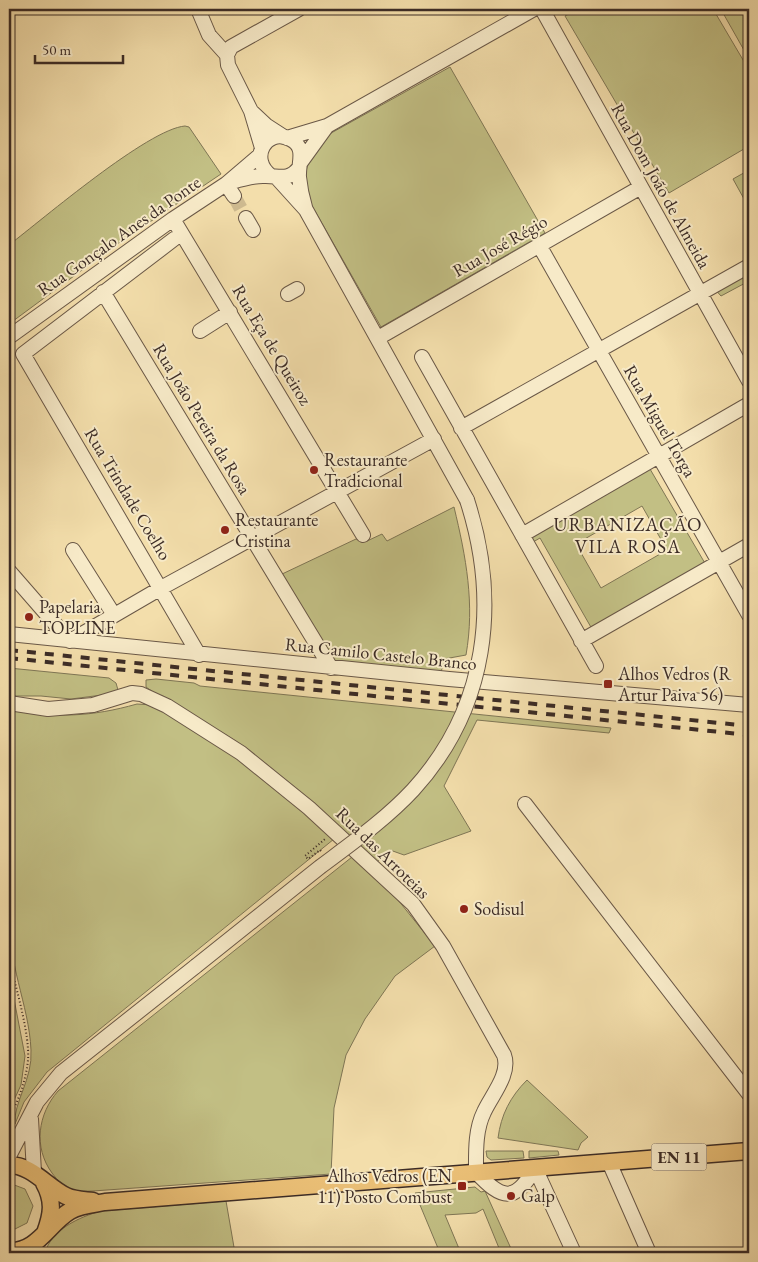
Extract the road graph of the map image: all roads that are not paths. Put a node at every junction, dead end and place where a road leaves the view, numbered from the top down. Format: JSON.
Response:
{"nodes":[{"id":1,"x":198,"y":9,"type":"edge"},
{"id":2,"x":300,"y":9,"type":"edge"},
{"id":3,"x":534,"y":9,"type":"edge"},
{"id":4,"x":542,"y":9,"type":"edge"},
{"id":5,"x":227,"y":55,"type":"junction"},
{"id":6,"x":251,"y":111,"type":"junction"},
{"id":7,"x":327,"y":126,"type":"junction"},
{"id":8,"x":286,"y":137,"type":"junction"},
{"id":9,"x":261,"y":151,"type":"junction"},
{"id":10,"x":300,"y":165,"type":"junction"},
{"id":11,"x":274,"y":177,"type":"junction"},
{"id":12,"x":226,"y":184,"type":"junction"},
{"id":13,"x":641,"y":187,"type":"junction"},
{"id":14,"x":234,"y":196,"type":"tunnel mouth"},
{"id":15,"x":306,"y":210,"type":"junction"},
{"id":16,"x":173,"y":218,"type":"junction"},
{"id":17,"x":174,"y":239,"type":"dead end"},
{"id":18,"x":539,"y":245,"type":"junction"},
{"id":19,"x":749,"y":266,"type":"edge"},
{"id":20,"x":103,"y":292,"type":"junction"},
{"id":21,"x":699,"y":293,"type":"junction"},
{"id":22,"x":230,"y":312,"type":"junction"},
{"id":23,"x":200,"y":331,"type":"dead end"},
{"id":24,"x":9,"y":337,"type":"edge"},
{"id":25,"x":378,"y":338,"type":"junction"},
{"id":26,"x":598,"y":351,"type":"junction"},
{"id":27,"x":422,"y":357,"type":"dead end"},
{"id":28,"x":749,"y":381,"type":"edge"},
{"id":29,"x":749,"y":404,"type":"edge"},
{"id":30,"x":461,"y":428,"type":"junction"},
{"id":31,"x":434,"y":439,"type":"junction"},
{"id":32,"x":659,"y":456,"type":"junction"},
{"id":33,"x":339,"y":491,"type":"junction"},
{"id":34,"x":363,"y":535,"type":"dead end"},
{"id":35,"x":522,"y":535,"type":"junction"},
{"id":36,"x":252,"y":538,"type":"junction"},
{"id":37,"x":749,"y":545,"type":"edge"},
{"id":38,"x":74,"y":550,"type":"dead end"},
{"id":39,"x":720,"y":562,"type":"junction"},
{"id":40,"x":9,"y":571,"type":"edge"},
{"id":41,"x":161,"y":588,"type":"junction"},
{"id":42,"x":114,"y":615,"type":"junction"},
{"id":43,"x":749,"y":615,"type":"edge"},
{"id":44,"x":9,"y":634,"type":"edge"},
{"id":45,"x":70,"y":641,"type":"junction"},
{"id":46,"x":581,"y":641,"type":"junction"},
{"id":47,"x":199,"y":655,"type":"junction"},
{"id":48,"x":596,"y":666,"type":"dead end"},
{"id":49,"x":331,"y":668,"type":"junction"},
{"id":50,"x":9,"y":703,"type":"edge"},
{"id":51,"x":749,"y":705,"type":"edge"},
{"id":52,"x":525,"y":804,"type":"dead end"},
{"id":53,"x":749,"y":1094,"type":"edge"},
{"id":54,"x":31,"y":1116,"type":"junction"},
{"id":55,"x":749,"y":1151,"type":"edge"},
{"id":56,"x":9,"y":1156,"type":"edge"},
{"id":57,"x":609,"y":1162,"type":"junction"},
{"id":58,"x":9,"y":1165,"type":"edge"},
{"id":59,"x":535,"y":1168,"type":"junction"},
{"id":60,"x":476,"y":1172,"type":"junction"},
{"id":61,"x":39,"y":1178,"type":"junction"},
{"id":62,"x":106,"y":1202,"type":"junction"},
{"id":63,"x":45,"y":1233,"type":"junction"},
{"id":64,"x":20,"y":1251,"type":"edge"},
{"id":65,"x":574,"y":1253,"type":"edge"},
{"id":66,"x":649,"y":1253,"type":"edge"}],
"edges":[{"from":1,"to":5,"type":"street"},
{"from":2,"to":5,"type":"street"},
{"from":3,"to":7,"type":"street"},
{"from":4,"to":13,"type":"street","name":"Rua Dom João de Almeida"},
{"from":5,"to":6,"type":"street"},
{"from":6,"to":8,"type":"street"},
{"from":6,"to":9,"type":"street"},
{"from":7,"to":8,"type":"street"},
{"from":7,"to":10,"type":"street"},
{"from":8,"to":9,"type":"street"},
{"from":8,"to":10,"type":"street"},
{"from":9,"to":11,"type":"street"},
{"from":9,"to":12,"type":"street"},
{"from":10,"to":11,"type":"street"},
{"from":10,"to":15,"type":"street"},
{"from":11,"to":12,"type":"street"},
{"from":11,"to":15,"type":"street"},
{"from":12,"to":14,"type":"street"},
{"from":12,"to":16,"type":"street","name":"Rua Gonçalo Anes da Ponte"},
{"from":13,"to":18,"type":"street","name":"Rua José Régio"},
{"from":13,"to":21,"type":"street","name":"Rua Dom João de Almeida"},
{"from":15,"to":25,"type":"street"},
{"from":16,"to":22,"type":"street","name":"Rua Eça de Queiroz"},
{"from":16,"to":24,"type":"street","name":"Rua Gonçalo Anes da Ponte"},
{"from":17,"to":20,"type":"street"},
{"from":18,"to":25,"type":"street","name":"Rua José Régio"},
{"from":18,"to":26,"type":"street","name":"Rua Miguel Torga"},
{"from":19,"to":21,"type":"street"},
{"from":20,"to":36,"type":"street","name":"Rua João Pereira da Rosa"},
{"from":20,"to":41,"type":"street","name":"Rua Trindade Coelho"},
{"from":21,"to":26,"type":"street"},
{"from":21,"to":28,"type":"street","name":"Rua Dom João de Almeida"},
{"from":22,"to":23,"type":"street"},
{"from":22,"to":33,"type":"street","name":"Rua Eça de Queiroz"},
{"from":25,"to":31,"type":"street"},
{"from":26,"to":30,"type":"street"},
{"from":26,"to":32,"type":"street","name":"Rua Miguel Torga"},
{"from":27,"to":30,"type":"street"},
{"from":29,"to":32,"type":"street"},
{"from":30,"to":35,"type":"street"},
{"from":31,"to":33,"type":"street"},
{"from":31,"to":54,"type":"street","bridge":true},
{"from":32,"to":35,"type":"street"},
{"from":32,"to":39,"type":"street","name":"Rua Miguel Torga"},
{"from":33,"to":34,"type":"street","name":"Rua Eça de Queiroz"},
{"from":33,"to":36,"type":"street"},
{"from":35,"to":46,"type":"street"},
{"from":36,"to":41,"type":"street"},
{"from":36,"to":49,"type":"street","name":"Rua João Pereira da Rosa"},
{"from":37,"to":39,"type":"street"},
{"from":38,"to":42,"type":"street"},
{"from":39,"to":43,"type":"street","name":"Rua Miguel Torga"},
{"from":39,"to":46,"type":"street"},
{"from":40,"to":45,"type":"street"},
{"from":41,"to":42,"type":"street"},
{"from":41,"to":47,"type":"street","name":"Rua Trindade Coelho"},
{"from":42,"to":45,"type":"street"},
{"from":44,"to":45,"type":"street","name":"Rua Camilo Castelo Branco"},
{"from":45,"to":47,"type":"street","name":"Rua Camilo Castelo Branco"},
{"from":46,"to":48,"type":"street"},
{"from":47,"to":49,"type":"street","name":"Rua Camilo Castelo Branco"},
{"from":49,"to":51,"type":"street","name":"Rua Camilo Castelo Branco"},
{"from":50,"to":60,"type":"street","name":"Rua das Arroteias"},
{"from":52,"to":53,"type":"street"},
{"from":54,"to":56,"type":"street"},
{"from":54,"to":61,"type":"street"},
{"from":55,"to":57,"type":"main road","number":"EN 11"},
{"from":57,"to":59,"type":"main road","number":"EN 11"},
{"from":57,"to":66,"type":"street"},
{"from":58,"to":61,"type":"main road"},
{"from":59,"to":60,"type":"main road","number":"EN 11"},
{"from":59,"to":60,"type":"street"},
{"from":59,"to":65,"type":"street"},
{"from":60,"to":62,"type":"main road","number":"EN 11"},
{"from":61,"to":62,"type":"main road","number":"EN 11"},
{"from":61,"to":63,"type":"main road"},
{"from":62,"to":63,"type":"main road","number":"EN 11"},
{"from":63,"to":64,"type":"main road"}]}
